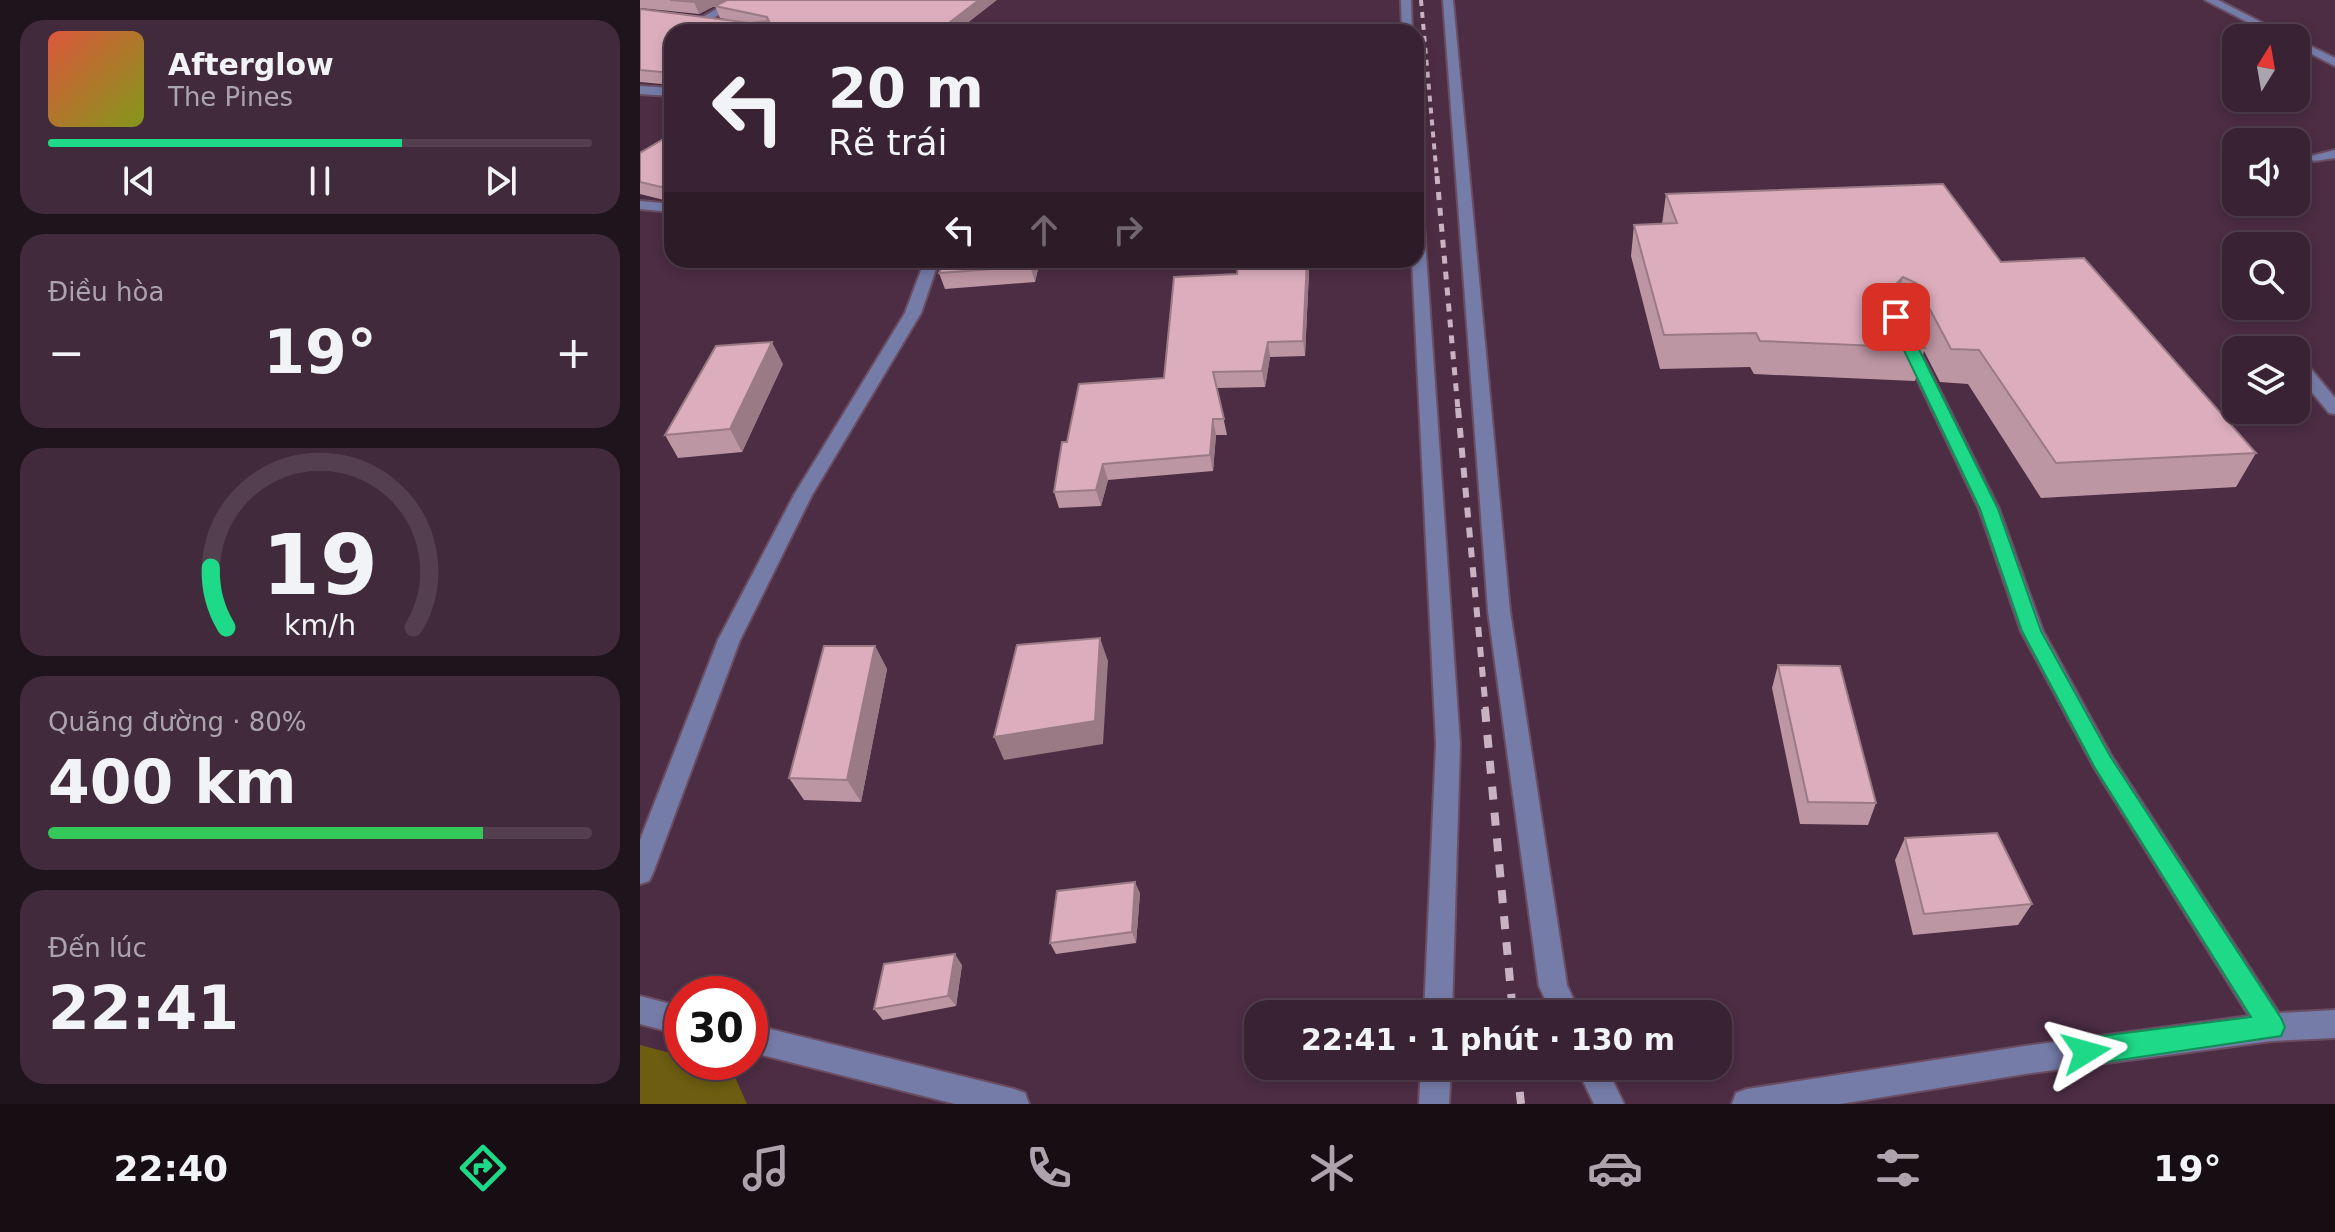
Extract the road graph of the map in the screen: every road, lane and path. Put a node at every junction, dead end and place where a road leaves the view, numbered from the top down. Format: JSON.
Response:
{"nodes":[{"id":1,"x":741,"y":0,"type":"edge"},
{"id":2,"x":1406,"y":0,"type":"edge"},
{"id":3,"x":1448,"y":0,"type":"edge"},
{"id":4,"x":2210,"y":0,"type":"edge"},
{"id":5,"x":689,"y":19,"type":"edge"},
{"id":6,"x":702,"y":20,"type":"junction"},
{"id":7,"x":722,"y":24,"type":"edge"},
{"id":8,"x":1407,"y":24,"type":"edge"},
{"id":9,"x":2259,"y":24,"type":"edge"},
{"id":10,"x":2310,"y":50,"type":"edge"},
{"id":11,"x":2335,"y":63,"type":"edge"},
{"id":12,"x":640,"y":90,"type":"edge"},
{"id":13,"x":664,"y":92,"type":"edge"},
{"id":14,"x":2335,"y":154,"type":"edge"},
{"id":15,"x":2314,"y":157,"type":"dead end"},
{"id":16,"x":640,"y":205,"type":"edge"},
{"id":17,"x":664,"y":207,"type":"edge"},
{"id":18,"x":929,"y":268,"type":"edge"},
{"id":19,"x":1419,"y":268,"type":"edge"},
{"id":20,"x":1896,"y":317,"type":"edge"},
{"id":21,"x":2310,"y":379,"type":"edge"},
{"id":22,"x":2335,"y":409,"type":"edge"},
{"id":23,"x":640,"y":873,"type":"edge"},
{"id":24,"x":1439,"y":1000,"type":"edge"},
{"id":25,"x":1560,"y":1000,"type":"edge"},
{"id":26,"x":640,"y":1010,"type":"edge"},
{"id":27,"x":664,"y":1016,"type":"edge"},
{"id":28,"x":2335,"y":1024,"type":"edge"},
{"id":29,"x":2272,"y":1027,"type":"junction"},
{"id":30,"x":768,"y":1042,"type":"edge"},
{"id":31,"x":1435,"y":1080,"type":"edge"},
{"id":32,"x":1598,"y":1080,"type":"edge"},
{"id":33,"x":1014,"y":1104,"type":"edge"},
{"id":34,"x":1434,"y":1104,"type":"edge"},
{"id":35,"x":1609,"y":1104,"type":"edge"},
{"id":36,"x":1747,"y":1104,"type":"edge"}],
"edges":[{"from":1,"to":6,"type":"street"},
{"from":2,"to":8,"type":"street"},
{"from":3,"to":25,"type":"street"},
{"from":4,"to":9,"type":"street"},
{"from":5,"to":6,"type":"street"},
{"from":6,"to":7,"type":"street"},
{"from":10,"to":11,"type":"street"},
{"from":12,"to":13,"type":"street"},
{"from":14,"to":15,"type":"street"},
{"from":16,"to":17,"type":"street"},
{"from":18,"to":23,"type":"street"},
{"from":19,"to":24,"type":"street"},
{"from":20,"to":29,"type":"street"},
{"from":21,"to":22,"type":"street"},
{"from":26,"to":27,"type":"street"},
{"from":28,"to":29,"type":"street"},
{"from":29,"to":36,"type":"street"},
{"from":30,"to":33,"type":"street"},
{"from":31,"to":34,"type":"street"},
{"from":32,"to":35,"type":"street"}]}
